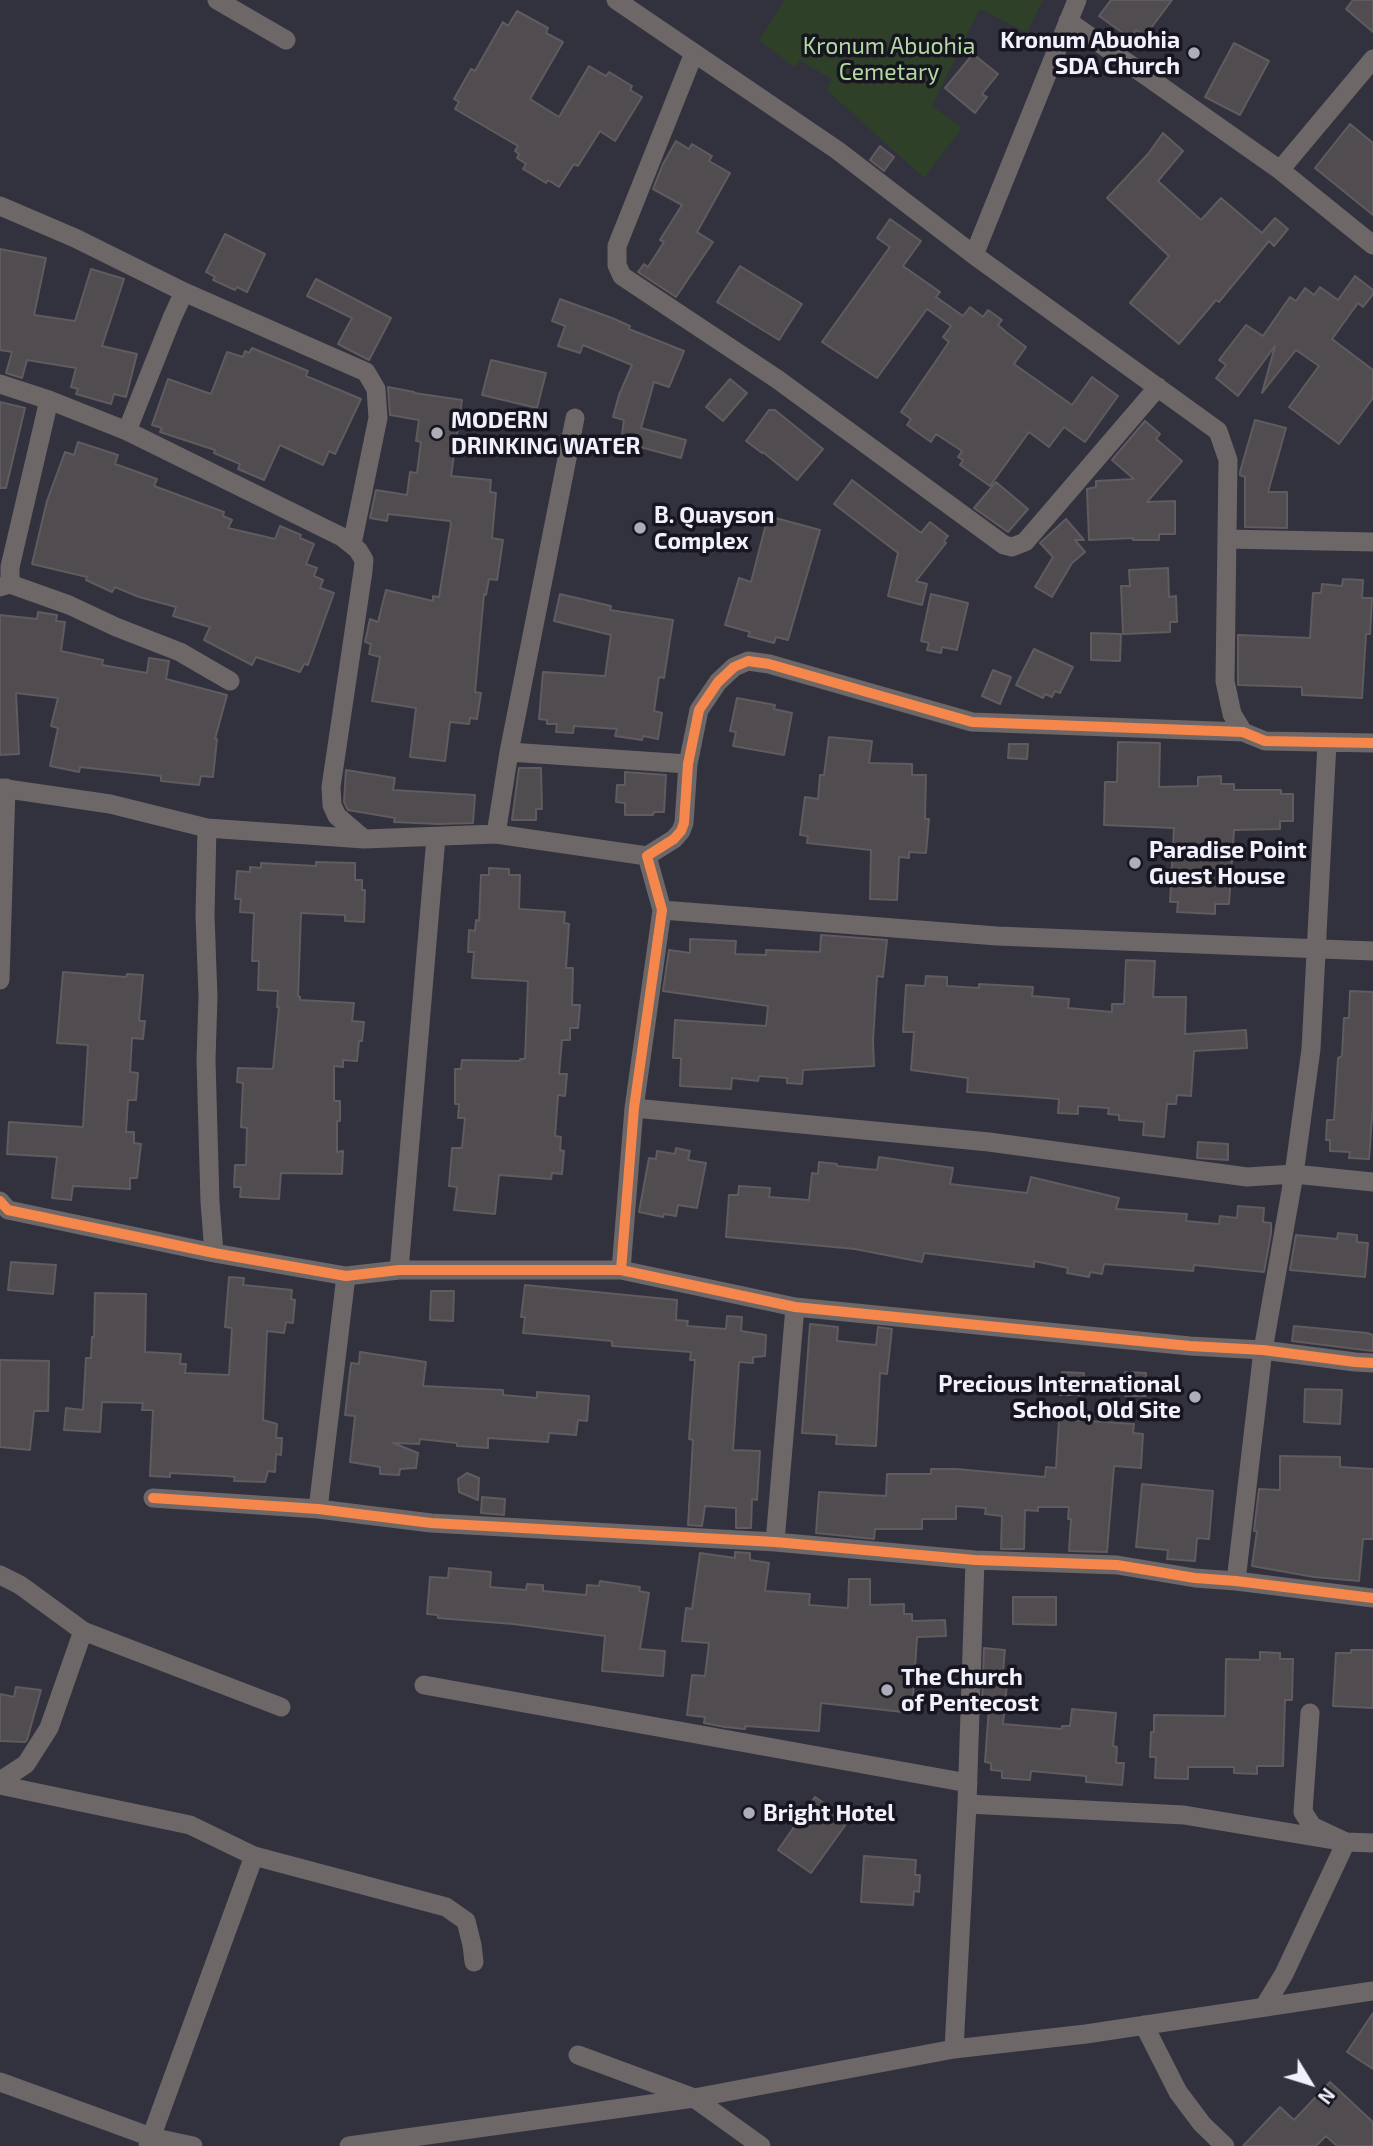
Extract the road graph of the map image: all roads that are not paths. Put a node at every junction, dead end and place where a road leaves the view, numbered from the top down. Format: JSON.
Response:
{"nodes":[{"id":1,"x":217,"y":0,"type":"edge"},
{"id":2,"x":616,"y":0,"type":"edge"},
{"id":3,"x":1077,"y":0,"type":"edge"},
{"id":4,"x":1068,"y":21,"type":"junction"},
{"id":5,"x":286,"y":40,"type":"dead end"},
{"id":6,"x":694,"y":53,"type":"junction"},
{"id":7,"x":1373,"y":59,"type":"edge"},
{"id":8,"x":1280,"y":170,"type":"junction"},
{"id":9,"x":0,"y":206,"type":"edge"},
{"id":10,"x":1373,"y":245,"type":"edge"},
{"id":11,"x":974,"y":255,"type":"junction"},
{"id":12,"x":184,"y":292,"type":"junction"},
{"id":13,"x":0,"y":384,"type":"edge"},
{"id":14,"x":1158,"y":387,"type":"junction"},
{"id":15,"x":48,"y":400,"type":"junction"},
{"id":16,"x":575,"y":418,"type":"dead end"},
{"id":17,"x":127,"y":431,"type":"junction"},
{"id":18,"x":1227,"y":539,"type":"junction"},
{"id":19,"x":1373,"y":542,"type":"edge"},
{"id":20,"x":352,"y":544,"type":"junction"},
{"id":21,"x":5,"y":586,"type":"edge"},
{"id":22,"x":230,"y":681,"type":"dead end"},
{"id":23,"x":1243,"y":732,"type":"junction"},
{"id":24,"x":1326,"y":743,"type":"junction"},
{"id":25,"x":1373,"y":743,"type":"edge"},
{"id":26,"x":509,"y":752,"type":"junction"},
{"id":27,"x":688,"y":764,"type":"junction"},
{"id":28,"x":3,"y":788,"type":"edge"},
{"id":29,"x":207,"y":828,"type":"junction"},
{"id":30,"x":496,"y":834,"type":"junction"},
{"id":31,"x":436,"y":837,"type":"junction"},
{"id":32,"x":364,"y":839,"type":"junction"},
{"id":33,"x":647,"y":856,"type":"junction"},
{"id":34,"x":662,"y":910,"type":"junction"},
{"id":35,"x":1317,"y":947,"type":"junction"},
{"id":36,"x":1373,"y":951,"type":"edge"},
{"id":37,"x":0,"y":980,"type":"edge"},
{"id":38,"x":634,"y":1108,"type":"junction"},
{"id":39,"x":1294,"y":1174,"type":"junction"},
{"id":40,"x":1373,"y":1182,"type":"edge"},
{"id":41,"x":0,"y":1201,"type":"edge"},
{"id":42,"x":214,"y":1253,"type":"junction"},
{"id":43,"x":621,"y":1269,"type":"junction"},
{"id":44,"x":399,"y":1270,"type":"junction"},
{"id":45,"x":346,"y":1276,"type":"junction"},
{"id":46,"x":795,"y":1307,"type":"junction"},
{"id":47,"x":1263,"y":1350,"type":"junction"},
{"id":48,"x":1373,"y":1363,"type":"edge"},
{"id":49,"x":153,"y":1498,"type":"dead end"},
{"id":50,"x":318,"y":1509,"type":"junction"},
{"id":51,"x":775,"y":1542,"type":"junction"},
{"id":52,"x":975,"y":1560,"type":"junction"},
{"id":53,"x":0,"y":1575,"type":"edge"},
{"id":54,"x":1236,"y":1581,"type":"junction"},
{"id":55,"x":1373,"y":1598,"type":"edge"},
{"id":56,"x":83,"y":1630,"type":"junction"},
{"id":57,"x":424,"y":1685,"type":"dead end"},
{"id":58,"x":281,"y":1707,"type":"dead end"},
{"id":59,"x":1310,"y":1713,"type":"dead end"},
{"id":60,"x":0,"y":1783,"type":"edge"},
{"id":61,"x":968,"y":1783,"type":"junction"},
{"id":62,"x":967,"y":1804,"type":"junction"},
{"id":63,"x":1346,"y":1842,"type":"junction"},
{"id":64,"x":1373,"y":1843,"type":"edge"},
{"id":65,"x":254,"y":1856,"type":"junction"},
{"id":66,"x":474,"y":1962,"type":"dead end"},
{"id":67,"x":1373,"y":1992,"type":"edge"},
{"id":68,"x":1264,"y":2007,"type":"junction"},
{"id":69,"x":1144,"y":2025,"type":"junction"},
{"id":70,"x":954,"y":2049,"type":"junction"},
{"id":71,"x":578,"y":2055,"type":"dead end"},
{"id":72,"x":0,"y":2082,"type":"edge"},
{"id":73,"x":694,"y":2098,"type":"junction"},
{"id":74,"x":150,"y":2142,"type":"edge"},
{"id":75,"x":754,"y":2145,"type":"edge"},
{"id":76,"x":193,"y":2146,"type":"edge"},
{"id":77,"x":349,"y":2146,"type":"edge"},
{"id":78,"x":1225,"y":2146,"type":"edge"}],
"edges":[{"from":1,"to":5,"type":"street"},
{"from":2,"to":6,"type":"street"},
{"from":3,"to":4,"type":"street"},
{"from":4,"to":8,"type":"street"},
{"from":4,"to":11,"type":"street"},
{"from":6,"to":11,"type":"street"},
{"from":6,"to":14,"type":"street"},
{"from":7,"to":8,"type":"street"},
{"from":8,"to":10,"type":"street"},
{"from":9,"to":12,"type":"street"},
{"from":11,"to":14,"type":"street"},
{"from":12,"to":17,"type":"street"},
{"from":12,"to":20,"type":"street"},
{"from":13,"to":15,"type":"street"},
{"from":14,"to":18,"type":"street"},
{"from":15,"to":17,"type":"street"},
{"from":15,"to":21,"type":"street"},
{"from":16,"to":26,"type":"street"},
{"from":17,"to":20,"type":"street"},
{"from":18,"to":19,"type":"street"},
{"from":18,"to":23,"type":"street"},
{"from":20,"to":32,"type":"street"},
{"from":21,"to":22,"type":"street"},
{"from":23,"to":24,"type":"street"},
{"from":23,"to":27,"type":"street"},
{"from":24,"to":25,"type":"street"},
{"from":24,"to":35,"type":"street"},
{"from":26,"to":27,"type":"street"},
{"from":26,"to":30,"type":"street"},
{"from":27,"to":33,"type":"street"},
{"from":28,"to":29,"type":"street"},
{"from":28,"to":37,"type":"street"},
{"from":29,"to":32,"type":"street"},
{"from":29,"to":42,"type":"street"},
{"from":30,"to":31,"type":"street"},
{"from":30,"to":33,"type":"street"},
{"from":31,"to":32,"type":"street"},
{"from":31,"to":44,"type":"street"},
{"from":33,"to":34,"type":"street"},
{"from":34,"to":35,"type":"street"},
{"from":34,"to":38,"type":"street"},
{"from":35,"to":36,"type":"street"},
{"from":35,"to":39,"type":"street"},
{"from":38,"to":39,"type":"street"},
{"from":38,"to":43,"type":"street"},
{"from":39,"to":40,"type":"street"},
{"from":39,"to":47,"type":"street"},
{"from":41,"to":42,"type":"street"},
{"from":42,"to":45,"type":"street"},
{"from":43,"to":44,"type":"street"},
{"from":43,"to":46,"type":"street"},
{"from":44,"to":45,"type":"street"},
{"from":45,"to":50,"type":"street"},
{"from":46,"to":47,"type":"street"},
{"from":46,"to":51,"type":"street"},
{"from":47,"to":48,"type":"street"},
{"from":47,"to":54,"type":"street"},
{"from":49,"to":50,"type":"street"},
{"from":50,"to":51,"type":"street"},
{"from":51,"to":52,"type":"street"},
{"from":52,"to":54,"type":"street"},
{"from":52,"to":61,"type":"street"},
{"from":53,"to":56,"type":"street"},
{"from":54,"to":55,"type":"street"},
{"from":56,"to":58,"type":"street"},
{"from":56,"to":60,"type":"street"},
{"from":57,"to":61,"type":"street"},
{"from":59,"to":63,"type":"street"},
{"from":60,"to":65,"type":"street"},
{"from":61,"to":62,"type":"street"},
{"from":62,"to":63,"type":"street"},
{"from":62,"to":70,"type":"street"},
{"from":63,"to":64,"type":"street"},
{"from":63,"to":68,"type":"street"},
{"from":65,"to":66,"type":"street"},
{"from":65,"to":74,"type":"street"},
{"from":67,"to":68,"type":"street"},
{"from":68,"to":69,"type":"street"},
{"from":69,"to":70,"type":"street"},
{"from":69,"to":78,"type":"street"},
{"from":70,"to":73,"type":"street"},
{"from":71,"to":73,"type":"street"},
{"from":72,"to":74,"type":"street"},
{"from":73,"to":75,"type":"street"},
{"from":73,"to":77,"type":"street"},
{"from":74,"to":76,"type":"street"}]}
